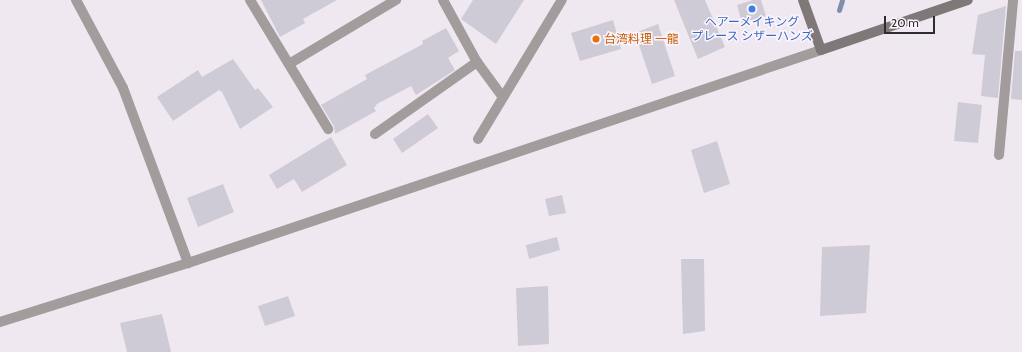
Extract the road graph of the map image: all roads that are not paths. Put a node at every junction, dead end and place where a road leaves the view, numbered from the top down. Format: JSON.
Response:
{"nodes":[{"id":1,"x":76,"y":0,"type":"edge"},
{"id":2,"x":250,"y":0,"type":"edge"},
{"id":3,"x":396,"y":0,"type":"edge"},
{"id":4,"x":443,"y":0,"type":"edge"},
{"id":5,"x":562,"y":0,"type":"edge"},
{"id":6,"x":803,"y":0,"type":"edge"},
{"id":7,"x":968,"y":0,"type":"edge"},
{"id":8,"x":1013,"y":0,"type":"edge"},
{"id":9,"x":820,"y":50,"type":"junction"},
{"id":10,"x":477,"y":62,"type":"junction"},
{"id":11,"x":289,"y":64,"type":"junction"},
{"id":12,"x":502,"y":96,"type":"junction"},
{"id":13,"x":328,"y":129,"type":"dead end"},
{"id":14,"x":375,"y":134,"type":"dead end"},
{"id":15,"x":478,"y":139,"type":"dead end"},
{"id":16,"x":999,"y":155,"type":"dead end"},
{"id":17,"x":188,"y":263,"type":"junction"},
{"id":18,"x":0,"y":322,"type":"edge"}],
"edges":[{"from":1,"to":17,"type":"street"},
{"from":2,"to":11,"type":"street"},
{"from":3,"to":11,"type":"street"},
{"from":4,"to":10,"type":"street"},
{"from":5,"to":12,"type":"street"},
{"from":6,"to":9,"type":"main road"},
{"from":7,"to":9,"type":"main road"},
{"from":8,"to":16,"type":"street"},
{"from":9,"to":17,"type":"street"},
{"from":10,"to":12,"type":"street"},
{"from":10,"to":14,"type":"street"},
{"from":11,"to":13,"type":"street"},
{"from":12,"to":15,"type":"street"},
{"from":17,"to":18,"type":"street"}]}
